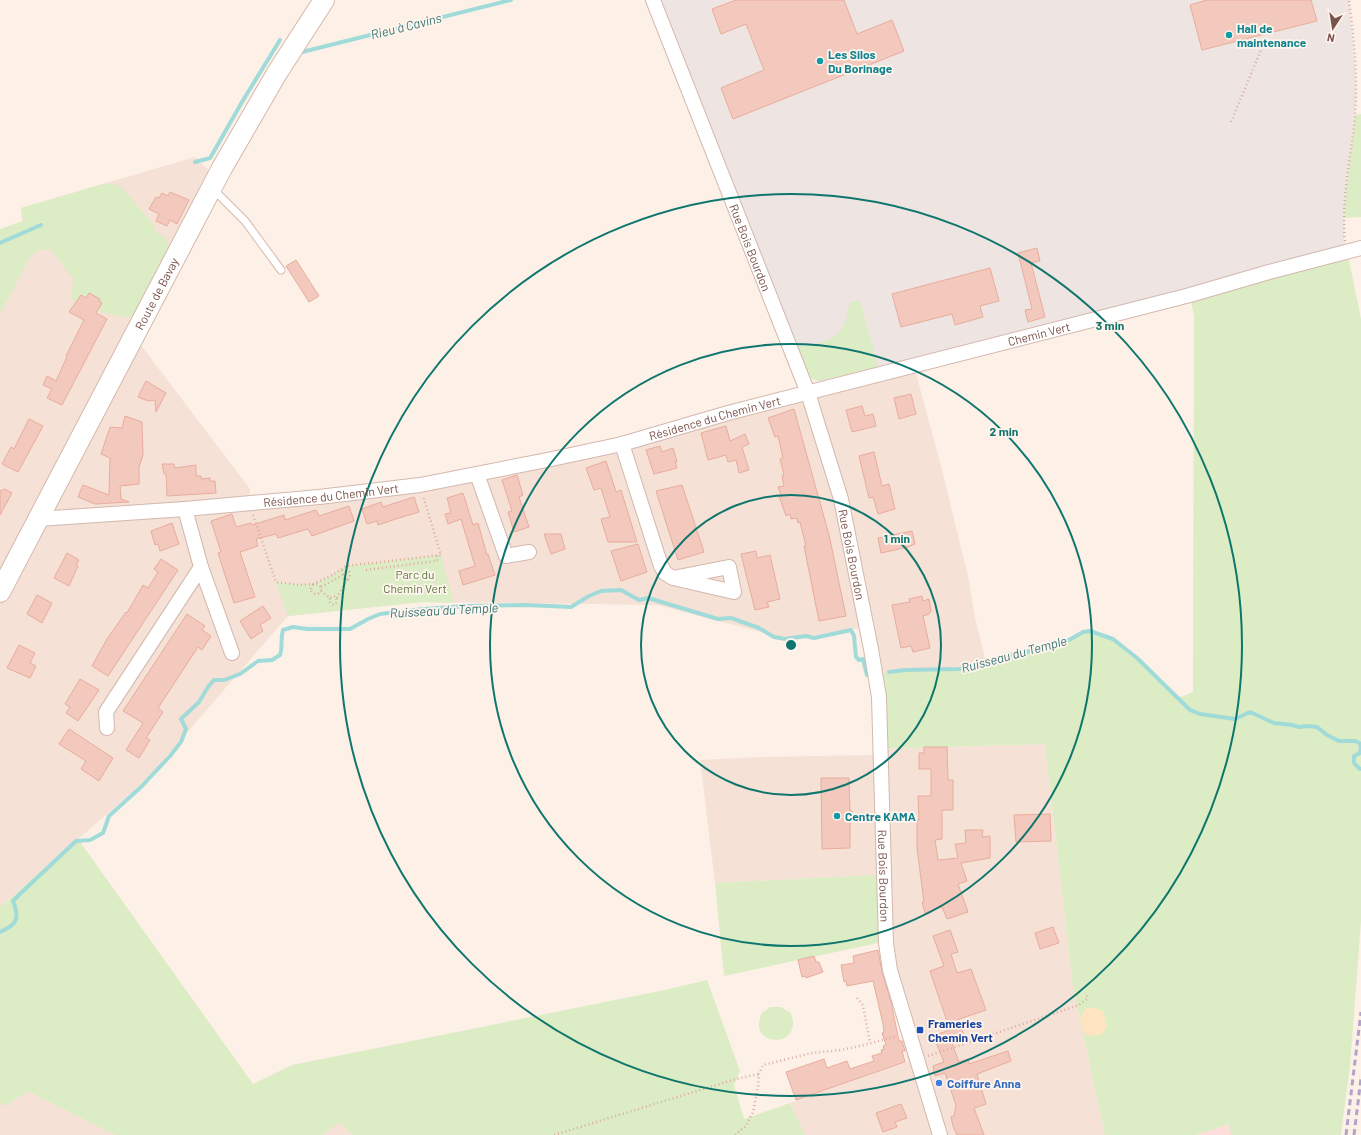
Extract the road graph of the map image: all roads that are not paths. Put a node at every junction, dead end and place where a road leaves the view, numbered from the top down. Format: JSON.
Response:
{"nodes":[{"id":1,"x":324,"y":0,"type":"edge"},
{"id":2,"x":653,"y":0,"type":"edge"},
{"id":3,"x":212,"y":187,"type":"junction"},
{"id":4,"x":1361,"y":248,"type":"edge"},
{"id":5,"x":281,"y":270,"type":"dead end"},
{"id":6,"x":808,"y":393,"type":"junction"},
{"id":7,"x":622,"y":444,"type":"junction"},
{"id":8,"x":477,"y":474,"type":"junction"},
{"id":9,"x":185,"y":509,"type":"junction"},
{"id":10,"x":38,"y":519,"type":"junction"},
{"id":11,"x":529,"y":552,"type":"dead end"},
{"id":12,"x":201,"y":567,"type":"junction"},
{"id":13,"x":673,"y":578,"type":"dead end"},
{"id":14,"x":0,"y":592,"type":"edge"},
{"id":15,"x":232,"y":653,"type":"dead end"},
{"id":16,"x":107,"y":728,"type":"dead end"},
{"id":17,"x":940,"y":1135,"type":"edge"}],
"edges":[{"from":1,"to":3,"type":"main road","name":"Route de Bavay"},
{"from":2,"to":6,"type":"street","name":"Rue Bois Bourdon"},
{"from":3,"to":5,"type":"lane"},
{"from":3,"to":10,"type":"main road","name":"Route de Bavay"},
{"from":4,"to":6,"type":"street","name":"Chemin Vert"},
{"from":6,"to":7,"type":"street","name":"Résidence du Chemin Vert"},
{"from":6,"to":17,"type":"street","name":"Rue Bois Bourdon"},
{"from":7,"to":8,"type":"street","name":"Résidence du Chemin Vert"},
{"from":7,"to":13,"type":"street"},
{"from":8,"to":9,"type":"street","name":"Résidence du Chemin Vert"},
{"from":8,"to":11,"type":"street"},
{"from":9,"to":10,"type":"street","name":"Résidence du Chemin Vert"},
{"from":9,"to":12,"type":"street"},
{"from":10,"to":14,"type":"main road","name":"Route de Bavay"},
{"from":12,"to":15,"type":"street"},
{"from":12,"to":16,"type":"street"}]}
